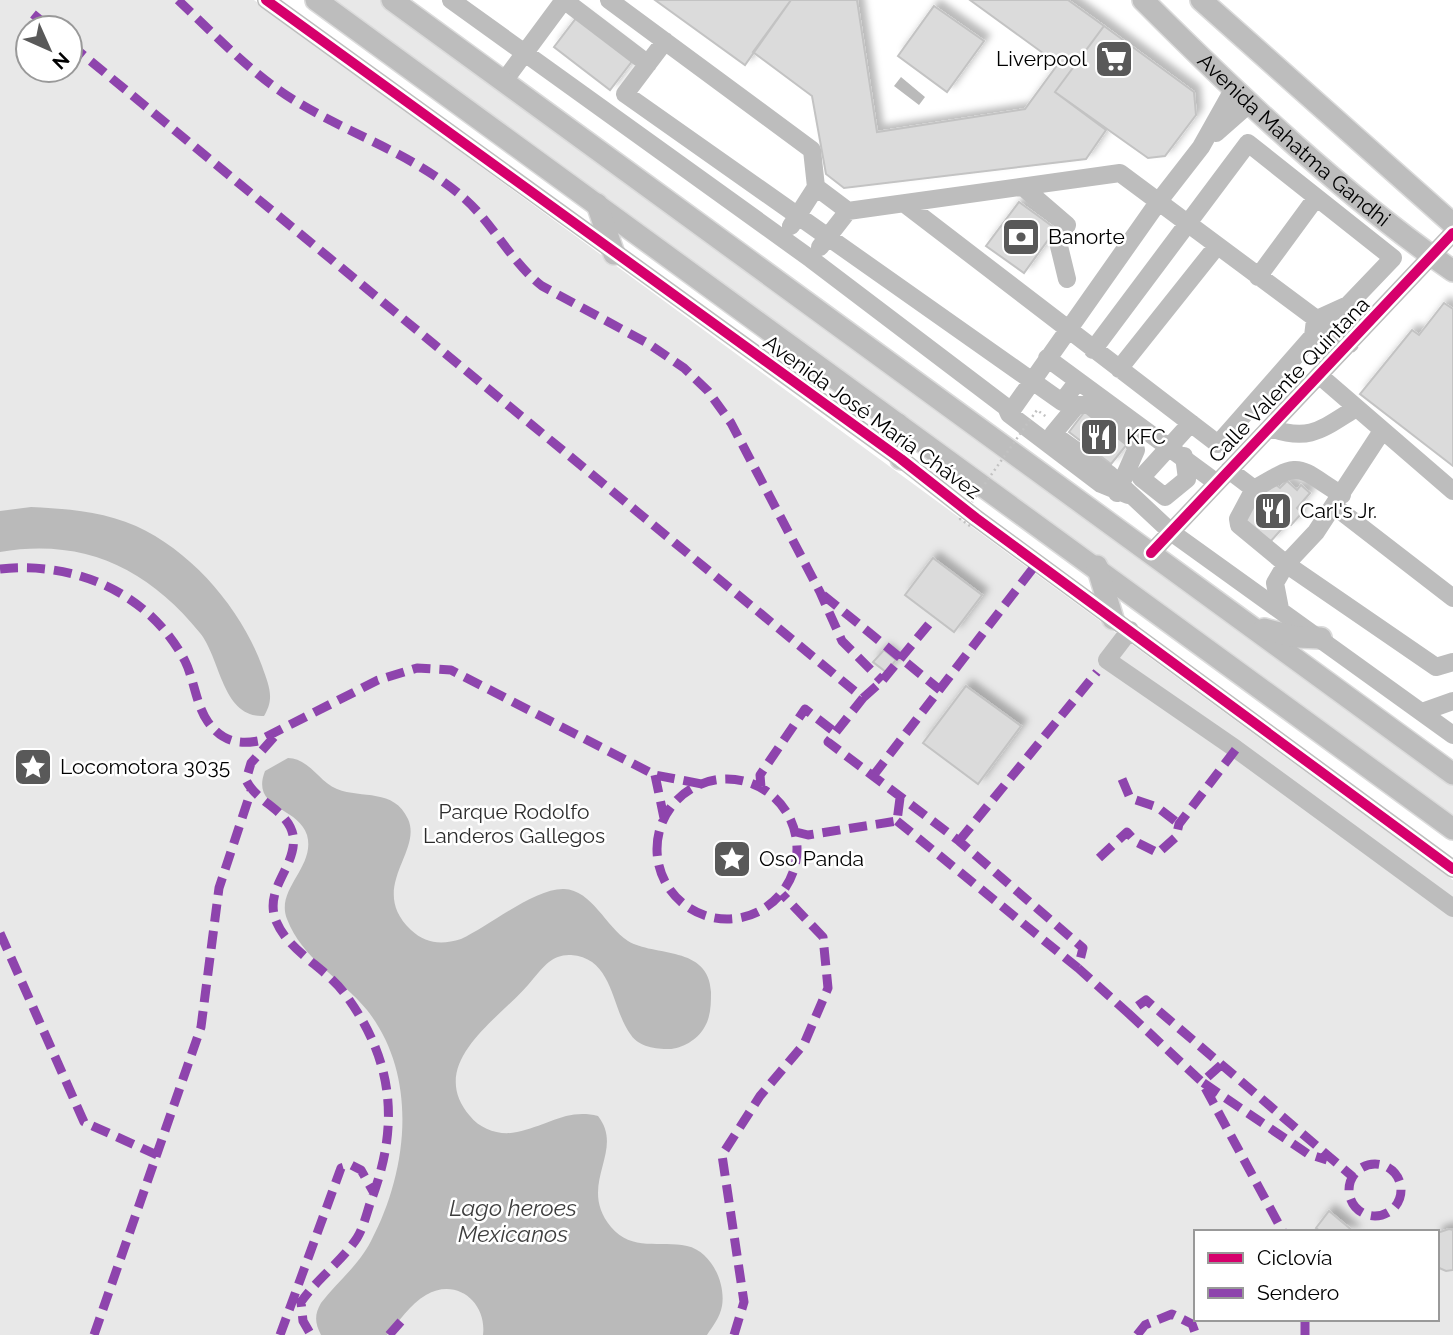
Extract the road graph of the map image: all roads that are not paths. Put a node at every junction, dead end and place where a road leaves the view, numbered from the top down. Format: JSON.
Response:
{"nodes":[{"id":1,"x":266,"y":0,"type":"edge"},
{"id":2,"x":316,"y":0,"type":"edge"},
{"id":3,"x":392,"y":0,"type":"edge"},
{"id":4,"x":451,"y":0,"type":"edge"},
{"id":5,"x":564,"y":0,"type":"edge"},
{"id":6,"x":609,"y":0,"type":"edge"},
{"id":7,"x":1143,"y":0,"type":"edge"},
{"id":8,"x":1201,"y":0,"type":"edge"},
{"id":9,"x":665,"y":41,"type":"junction"},
{"id":10,"x":525,"y":52,"type":"junction"},
{"id":11,"x":648,"y":64,"type":"junction"},
{"id":12,"x":503,"y":81,"type":"junction"},
{"id":13,"x":1233,"y":90,"type":"junction"},
{"id":14,"x":625,"y":94,"type":"junction"},
{"id":15,"x":1250,"y":104,"type":"junction"},
{"id":16,"x":610,"y":113,"type":"junction"},
{"id":17,"x":1201,"y":147,"type":"junction"},
{"id":18,"x":816,"y":187,"type":"junction"},
{"id":19,"x":1024,"y":188,"type":"junction"},
{"id":20,"x":1317,"y":198,"type":"junction"},
{"id":21,"x":1159,"y":201,"type":"junction"},
{"id":22,"x":597,"y":204,"type":"junction"},
{"id":23,"x":905,"y":204,"type":"junction"},
{"id":24,"x":848,"y":211,"type":"junction"},
{"id":25,"x":797,"y":216,"type":"junction"},
{"id":26,"x":1188,"y":223,"type":"junction"},
{"id":27,"x":1453,"y":224,"type":"edge"},
{"id":28,"x":1453,"y":233,"type":"edge"},
{"id":29,"x":782,"y":238,"type":"junction"},
{"id":30,"x":827,"y":238,"type":"junction"},
{"id":31,"x":1217,"y":246,"type":"junction"},
{"id":32,"x":614,"y":254,"type":"junction"},
{"id":33,"x":1433,"y":257,"type":"junction"},
{"id":34,"x":811,"y":259,"type":"junction"},
{"id":35,"x":1453,"y":271,"type":"edge"},
{"id":36,"x":1258,"y":277,"type":"junction"},
{"id":37,"x":1067,"y":279,"type":"dead end"},
{"id":38,"x":1315,"y":320,"type":"junction"},
{"id":39,"x":1068,"y":330,"type":"junction"},
{"id":40,"x":1350,"y":344,"type":"junction"},
{"id":41,"x":1093,"y":350,"type":"junction"},
{"id":42,"x":1047,"y":358,"type":"junction"},
{"id":43,"x":1119,"y":369,"type":"junction"},
{"id":44,"x":1320,"y":376,"type":"junction"},
{"id":45,"x":1030,"y":381,"type":"junction"},
{"id":46,"x":1078,"y":381,"type":"junction"},
{"id":47,"x":1356,"y":408,"type":"junction"},
{"id":48,"x":1010,"y":409,"type":"junction"},
{"id":49,"x":1191,"y":423,"type":"junction"},
{"id":50,"x":898,"y":424,"type":"junction"},
{"id":51,"x":1050,"y":426,"type":"junction"},
{"id":52,"x":1270,"y":428,"type":"junction"},
{"id":53,"x":1382,"y":432,"type":"junction"},
{"id":54,"x":1177,"y":451,"type":"junction"},
{"id":55,"x":901,"y":459,"type":"junction"},
{"id":56,"x":1223,"y":477,"type":"junction"},
{"id":57,"x":1254,"y":489,"type":"junction"},
{"id":58,"x":1122,"y":491,"type":"junction"},
{"id":59,"x":1453,"y":491,"type":"edge"},
{"id":60,"x":1338,"y":500,"type":"junction"},
{"id":61,"x":1171,"y":532,"type":"junction"},
{"id":62,"x":1151,"y":553,"type":"junction"},
{"id":63,"x":1286,"y":564,"type":"junction"},
{"id":64,"x":1097,"y":566,"type":"junction"},
{"id":65,"x":1453,"y":598,"type":"edge"},
{"id":66,"x":1280,"y":609,"type":"junction"},
{"id":67,"x":1244,"y":621,"type":"junction"},
{"id":68,"x":1121,"y":624,"type":"junction"},
{"id":69,"x":1321,"y":638,"type":"junction"},
{"id":70,"x":1453,"y":662,"type":"edge"},
{"id":71,"x":1453,"y":701,"type":"edge"},
{"id":72,"x":1422,"y":712,"type":"junction"},
{"id":73,"x":1453,"y":735,"type":"edge"},
{"id":74,"x":1453,"y":774,"type":"edge"},
{"id":75,"x":1453,"y":829,"type":"edge"},
{"id":76,"x":1453,"y":869,"type":"edge"},
{"id":77,"x":1453,"y":908,"type":"edge"}],
"edges":[{"from":1,"to":32,"type":"street","name":"Avenida José María Chávez"},
{"from":2,"to":22,"type":"main road","name":"Avenida José María Chávez"},
{"from":3,"to":12,"type":"main road"},
{"from":4,"to":10,"type":"street"},
{"from":5,"to":10,"type":"street"},
{"from":5,"to":11,"type":"street"},
{"from":6,"to":9,"type":"street"},
{"from":7,"to":13,"type":"main road","name":"Avenida Mahatma Gandhi"},
{"from":8,"to":27,"type":"main road","name":"Avenida Mahatma Gandhi"},
{"from":9,"to":11,"type":"street"},
{"from":9,"to":18,"type":"street"},
{"from":10,"to":12,"type":"street"},
{"from":10,"to":16,"type":"street"},
{"from":11,"to":14,"type":"street"},
{"from":12,"to":62,"type":"main road"},
{"from":13,"to":15,"type":"main road","name":"Avenida Mahatma Gandhi"},
{"from":13,"to":17,"type":"street"},
{"from":14,"to":16,"type":"street"},
{"from":14,"to":25,"type":"street"},
{"from":15,"to":17,"type":"street"},
{"from":15,"to":33,"type":"main road","name":"Avenida Mahatma Gandhi"},
{"from":16,"to":29,"type":"street"},
{"from":17,"to":21,"type":"street"},
{"from":18,"to":24,"type":"street"},
{"from":18,"to":25,"type":"street"},
{"from":19,"to":21,"type":"street"},
{"from":19,"to":23,"type":"street"},
{"from":19,"to":37,"type":"street"},
{"from":20,"to":26,"type":"street"},
{"from":20,"to":36,"type":"street"},
{"from":20,"to":38,"type":"street"},
{"from":21,"to":26,"type":"street"},
{"from":21,"to":39,"type":"street"},
{"from":22,"to":32,"type":"main road"},
{"from":22,"to":50,"type":"main road","name":"Avenida José María Chávez"},
{"from":23,"to":24,"type":"street"},
{"from":23,"to":39,"type":"street"},
{"from":24,"to":30,"type":"street"},
{"from":25,"to":29,"type":"street"},
{"from":25,"to":30,"type":"street"},
{"from":26,"to":31,"type":"street"},
{"from":26,"to":41,"type":"street"},
{"from":28,"to":33,"type":"street","name":"Calle Valente Quintana"},
{"from":29,"to":34,"type":"street"},
{"from":30,"to":34,"type":"street"},
{"from":30,"to":45,"type":"street"},
{"from":31,"to":36,"type":"street"},
{"from":31,"to":43,"type":"street"},
{"from":32,"to":55,"type":"street","name":"Avenida José María Chávez"},
{"from":33,"to":35,"type":"main road","name":"Avenida Mahatma Gandhi"},
{"from":33,"to":40,"type":"street","name":"Calle Valente Quintana"},
{"from":34,"to":48,"type":"street"},
{"from":36,"to":38,"type":"street"},
{"from":38,"to":40,"type":"street"},
{"from":38,"to":49,"type":"street"},
{"from":39,"to":41,"type":"street"},
{"from":39,"to":42,"type":"street"},
{"from":40,"to":44,"type":"street","name":"Calle Valente Quintana"},
{"from":41,"to":43,"type":"street"},
{"from":42,"to":45,"type":"street"},
{"from":42,"to":46,"type":"street"},
{"from":43,"to":49,"type":"street"},
{"from":44,"to":47,"type":"street"},
{"from":44,"to":52,"type":"street","name":"Calle Valente Quintana"},
{"from":45,"to":46,"type":"street"},
{"from":45,"to":48,"type":"street"},
{"from":46,"to":54,"type":"street"},
{"from":47,"to":52,"type":"street"},
{"from":47,"to":53,"type":"street"},
{"from":48,"to":51,"type":"street"},
{"from":48,"to":58,"type":"street"},
{"from":49,"to":54,"type":"street"},
{"from":50,"to":55,"type":"main road"},
{"from":50,"to":64,"type":"main road","name":"Avenida José María Chávez"},
{"from":51,"to":58,"type":"street"},
{"from":51,"to":58,"type":"street"},
{"from":52,"to":56,"type":"street","name":"Calle Valente Quintana"},
{"from":53,"to":59,"type":"street"},
{"from":53,"to":60,"type":"street"},
{"from":54,"to":56,"type":"street"},
{"from":55,"to":68,"type":"street","name":"Avenida José María Chávez"},
{"from":56,"to":57,"type":"street"},
{"from":56,"to":61,"type":"street","name":"Calle Valente Quintana"},
{"from":57,"to":60,"type":"street"},
{"from":57,"to":63,"type":"street"},
{"from":58,"to":61,"type":"street"},
{"from":60,"to":63,"type":"street"},
{"from":60,"to":65,"type":"street"},
{"from":61,"to":62,"type":"street","name":"Calle Valente Quintana"},
{"from":61,"to":66,"type":"street"},
{"from":62,"to":67,"type":"main road"},
{"from":63,"to":66,"type":"street"},
{"from":63,"to":70,"type":"street"},
{"from":64,"to":68,"type":"main road"},
{"from":64,"to":75,"type":"main road","name":"Avenida José María Chávez"},
{"from":66,"to":69,"type":"street"},
{"from":67,"to":69,"type":"main road"},
{"from":67,"to":74,"type":"main road"},
{"from":68,"to":76,"type":"street","name":"Avenida José María Chávez"},
{"from":68,"to":77,"type":"street"},
{"from":69,"to":72,"type":"street"},
{"from":71,"to":72,"type":"street"},
{"from":72,"to":73,"type":"street"}]}
